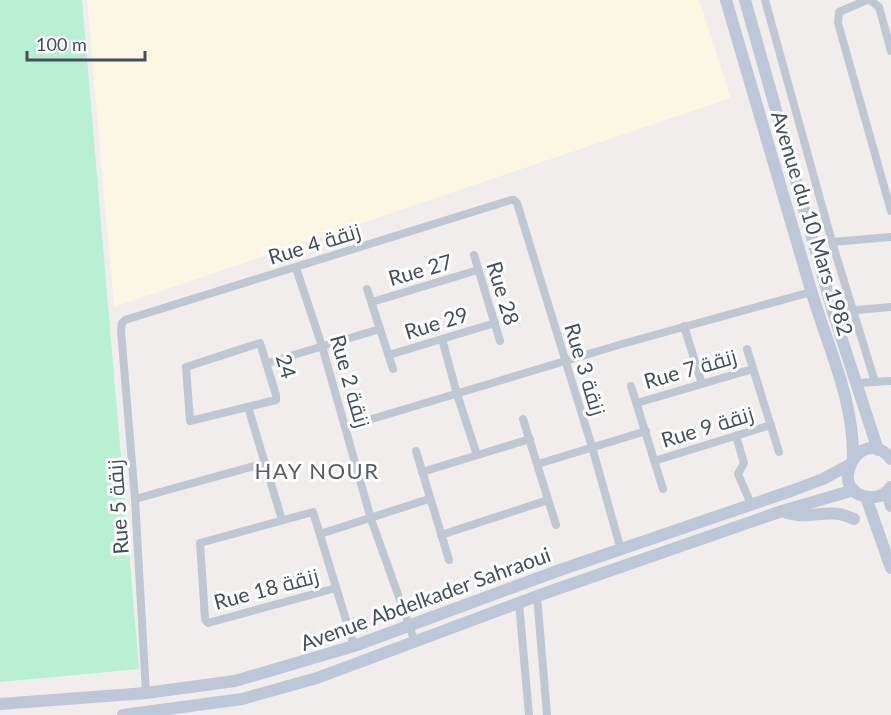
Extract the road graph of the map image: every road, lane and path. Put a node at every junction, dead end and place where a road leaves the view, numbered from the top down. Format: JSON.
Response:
{"nodes":[{"id":1,"x":726,"y":0,"type":"edge"},
{"id":2,"x":745,"y":0,"type":"edge"},
{"id":3,"x":765,"y":0,"type":"edge"},
{"id":4,"x":864,"y":1,"type":"edge"},
{"id":5,"x":891,"y":51,"type":"edge"},
{"id":6,"x":514,"y":200,"type":"joint"},
{"id":7,"x":891,"y":212,"type":"edge"},
{"id":8,"x":891,"y":237,"type":"edge"},
{"id":9,"x":832,"y":242,"type":"junction"},
{"id":10,"x":474,"y":255,"type":"dead end"},
{"id":11,"x":296,"y":268,"type":"junction"},
{"id":12,"x":478,"y":270,"type":"junction"},
{"id":13,"x":368,"y":289,"type":"dead end"},
{"id":14,"x":812,"y":292,"type":"junction"},
{"id":15,"x":372,"y":302,"type":"junction"},
{"id":16,"x":891,"y":306,"type":"edge"},
{"id":17,"x":852,"y":310,"type":"junction"},
{"id":18,"x":833,"y":312,"type":"junction"},
{"id":19,"x":125,"y":320,"type":"joint"},
{"id":20,"x":495,"y":323,"type":"junction"},
{"id":21,"x":684,"y":326,"type":"junction"},
{"id":22,"x":380,"y":329,"type":"junction"},
{"id":23,"x":442,"y":339,"type":"junction"},
{"id":24,"x":500,"y":341,"type":"dead end"},
{"id":25,"x":322,"y":346,"type":"junction"},
{"id":26,"x":747,"y":350,"type":"dead end"},
{"id":27,"x":389,"y":355,"type":"junction"},
{"id":28,"x":565,"y":362,"type":"junction"},
{"id":29,"x":267,"y":363,"type":"junction"},
{"id":30,"x":393,"y":369,"type":"dead end"},
{"id":31,"x":753,"y":369,"type":"junction"},
{"id":32,"x":891,"y":381,"type":"edge"},
{"id":33,"x":875,"y":382,"type":"junction"},
{"id":34,"x":856,"y":383,"type":"junction"},
{"id":35,"x":702,"y":384,"type":"junction"},
{"id":36,"x":631,"y":386,"type":"dead end"},
{"id":37,"x":457,"y":394,"type":"junction"},
{"id":38,"x":637,"y":402,"type":"junction"},
{"id":39,"x":248,"y":407,"type":"junction"},
{"id":40,"x":523,"y":419,"type":"dead end"},
{"id":41,"x":771,"y":425,"type":"junction"},
{"id":42,"x":345,"y":427,"type":"junction"},
{"id":43,"x":646,"y":431,"type":"junction"},
{"id":44,"x":736,"y":436,"type":"junction"},
{"id":45,"x":530,"y":439,"type":"junction"},
{"id":46,"x":592,"y":447,"type":"junction"},
{"id":47,"x":416,"y":451,"type":"dead end"},
{"id":48,"x":779,"y":452,"type":"dead end"},
{"id":49,"x":477,"y":455,"type":"junction"},
{"id":50,"x":887,"y":455,"type":"edge"},
{"id":51,"x":654,"y":461,"type":"junction"},
{"id":52,"x":851,"y":461,"type":"junction"},
{"id":53,"x":265,"y":463,"type":"junction"},
{"id":54,"x":538,"y":464,"type":"junction"},
{"id":55,"x":422,"y":472,"type":"junction"},
{"id":56,"x":663,"y":489,"type":"dead end"},
{"id":57,"x":854,"y":490,"type":"junction"},
{"id":58,"x":889,"y":490,"type":"edge"},
{"id":59,"x":866,"y":497,"type":"junction"},
{"id":60,"x":135,"y":499,"type":"junction"},
{"id":61,"x":429,"y":499,"type":"junction"},
{"id":62,"x":548,"y":501,"type":"junction"},
{"id":63,"x":751,"y":504,"type":"junction"},
{"id":64,"x":891,"y":506,"type":"edge"},
{"id":65,"x":782,"y":511,"type":"junction"},
{"id":66,"x":371,"y":519,"type":"junction"},
{"id":67,"x":854,"y":519,"type":"dead end"},
{"id":68,"x":282,"y":520,"type":"junction"},
{"id":69,"x":556,"y":525,"type":"dead end"},
{"id":70,"x":320,"y":534,"type":"junction"},
{"id":71,"x":441,"y":535,"type":"junction"},
{"id":72,"x":621,"y":550,"type":"junction"},
{"id":73,"x":449,"y":560,"type":"dead end"},
{"id":74,"x":891,"y":568,"type":"edge"},
{"id":75,"x":336,"y":588,"type":"junction"},
{"id":76,"x":537,"y":596,"type":"junction"},
{"id":77,"x":519,"y":603,"type":"junction"},
{"id":78,"x":409,"y":626,"type":"junction"},
{"id":79,"x":415,"y":642,"type":"junction"},
{"id":80,"x":354,"y":646,"type":"junction"},
{"id":81,"x":146,"y":693,"type":"junction"},
{"id":82,"x":0,"y":704,"type":"edge"},
{"id":83,"x":123,"y":715,"type":"edge"},
{"id":84,"x":529,"y":715,"type":"edge"},
{"id":85,"x":547,"y":715,"type":"edge"}],
"edges":[{"from":1,"to":14,"type":"main road","name":"Avenue du 10 Mars 1982"},
{"from":2,"to":18,"type":"main road","name":"Avenue du 10 Mars 1982"},
{"from":3,"to":9,"type":"street"},
{"from":4,"to":5,"type":"street"},
{"from":4,"to":7,"type":"street"},
{"from":6,"to":11,"type":"street","name":"Rue 4 زنقة"},
{"from":6,"to":28,"type":"street","name":"Rue 3 زنقة"},
{"from":8,"to":9,"type":"street"},
{"from":9,"to":17,"type":"street"},
{"from":10,"to":12,"type":"street","name":"Rue 28"},
{"from":11,"to":19,"type":"street","name":"Rue 4 زنقة"},
{"from":11,"to":25,"type":"street","name":"Rue 2 زنقة"},
{"from":12,"to":15,"type":"street","name":"Rue 27"},
{"from":12,"to":20,"type":"street","name":"Rue 28"},
{"from":13,"to":15,"type":"street"},
{"from":14,"to":21,"type":"street"},
{"from":14,"to":52,"type":"main road","name":"Avenue du 10 Mars 1982"},
{"from":15,"to":22,"type":"street"},
{"from":16,"to":17,"type":"street"},
{"from":17,"to":18,"type":"street"},
{"from":17,"to":33,"type":"street"},
{"from":18,"to":34,"type":"main road","name":"Avenue du 10 Mars 1982"},
{"from":19,"to":60,"type":"street","name":"Rue 5 زنقة"},
{"from":20,"to":23,"type":"street","name":"Rue 29"},
{"from":20,"to":24,"type":"street","name":"Rue 28"},
{"from":21,"to":28,"type":"street"},
{"from":21,"to":35,"type":"street"},
{"from":22,"to":25,"type":"street"},
{"from":22,"to":27,"type":"street"},
{"from":23,"to":27,"type":"street","name":"Rue 29"},
{"from":23,"to":37,"type":"street"},
{"from":25,"to":29,"type":"street"},
{"from":25,"to":42,"type":"street","name":"Rue 2 زنقة"},
{"from":26,"to":31,"type":"street"},
{"from":27,"to":30,"type":"street"},
{"from":28,"to":37,"type":"street"},
{"from":28,"to":46,"type":"street","name":"Rue 3 زنقة"},
{"from":29,"to":39,"type":"street","name":"24"},
{"from":29,"to":39,"type":"street","name":"24"},
{"from":31,"to":35,"type":"street","name":"Rue 7 زنقة"},
{"from":31,"to":41,"type":"street"},
{"from":32,"to":33,"type":"street"},
{"from":33,"to":34,"type":"street"},
{"from":34,"to":50,"type":"main road","name":"Avenue du 10 Mars 1982"},
{"from":35,"to":38,"type":"street","name":"Rue 7 زنقة"},
{"from":36,"to":38,"type":"street"},
{"from":37,"to":42,"type":"street"},
{"from":37,"to":49,"type":"street"},
{"from":38,"to":43,"type":"street"},
{"from":39,"to":53,"type":"street"},
{"from":40,"to":45,"type":"street"},
{"from":41,"to":44,"type":"street","name":"Rue 9 زنقة"},
{"from":41,"to":48,"type":"street"},
{"from":42,"to":66,"type":"street","name":"Rue 2 زنقة"},
{"from":43,"to":46,"type":"street"},
{"from":43,"to":51,"type":"street"},
{"from":44,"to":51,"type":"street","name":"Rue 9 زنقة"},
{"from":44,"to":63,"type":"street"},
{"from":45,"to":49,"type":"street"},
{"from":45,"to":54,"type":"street"},
{"from":46,"to":54,"type":"street"},
{"from":46,"to":72,"type":"street","name":"Rue 3 زنقة"},
{"from":47,"to":55,"type":"street"},
{"from":49,"to":55,"type":"street"},
{"from":50,"to":52,"type":"main road","name":"Avenue Abdelkader Sahraoui"},
{"from":51,"to":56,"type":"street"},
{"from":52,"to":57,"type":"main road","name":"Avenue du 10 Mars 1982"},
{"from":52,"to":63,"type":"main road","name":"Avenue Abdelkader Sahraoui"},
{"from":53,"to":60,"type":"street"},
{"from":53,"to":68,"type":"street"},
{"from":54,"to":62,"type":"street"},
{"from":55,"to":61,"type":"street"},
{"from":57,"to":59,"type":"main road"},
{"from":57,"to":65,"type":"main road","name":"Avenue Abdelkader Sahraoui"},
{"from":58,"to":59,"type":"main road"},
{"from":58,"to":64,"type":"main road"},
{"from":59,"to":74,"type":"main road"},
{"from":60,"to":81,"type":"street","name":"Rue 5 زنقة"},
{"from":61,"to":66,"type":"street"},
{"from":61,"to":71,"type":"street"},
{"from":62,"to":69,"type":"street"},
{"from":62,"to":71,"type":"street"},
{"from":63,"to":72,"type":"main road","name":"Avenue Abdelkader Sahraoui"},
{"from":65,"to":67,"type":"main road"},
{"from":65,"to":76,"type":"main road","name":"Avenue Abdelkader Sahraoui"},
{"from":66,"to":70,"type":"street"},
{"from":66,"to":78,"type":"street","name":"Rue 2 زنقة"},
{"from":68,"to":70,"type":"street"},
{"from":68,"to":75,"type":"street","name":"Rue 18 زنقة"},
{"from":70,"to":75,"type":"street"},
{"from":71,"to":73,"type":"street"},
{"from":72,"to":78,"type":"main road","name":"Avenue Abdelkader Sahraoui"},
{"from":75,"to":80,"type":"street"},
{"from":76,"to":77,"type":"main road","name":"Avenue Abdelkader Sahraoui"},
{"from":76,"to":85,"type":"street"},
{"from":77,"to":79,"type":"main road","name":"Avenue Abdelkader Sahraoui"},
{"from":77,"to":84,"type":"street"},
{"from":78,"to":79,"type":"street","name":"Rue 2 زنقة"},
{"from":78,"to":80,"type":"main road","name":"Avenue Abdelkader Sahraoui"},
{"from":79,"to":83,"type":"main road","name":"Avenue Abdelkader Sahraoui"},
{"from":80,"to":81,"type":"main road","name":"Avenue Abdelkader Sahraoui"},
{"from":81,"to":82,"type":"main road","name":"Avenue Abdelkader Sahraoui"}]}
